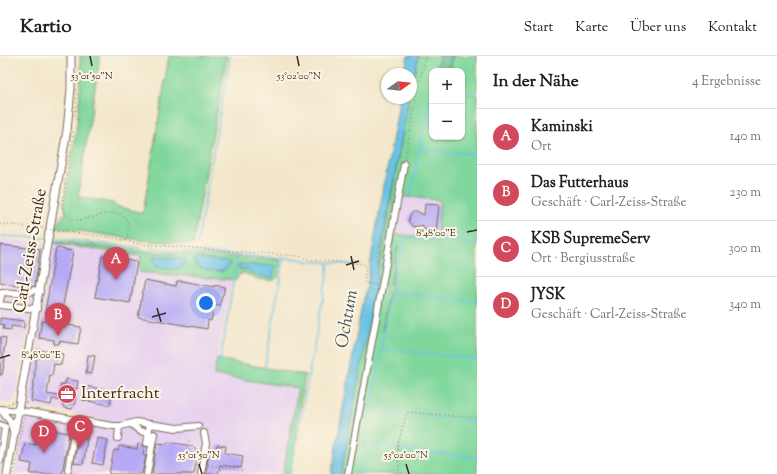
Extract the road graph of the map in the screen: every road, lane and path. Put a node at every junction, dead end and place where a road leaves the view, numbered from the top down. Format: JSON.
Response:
{"nodes":[{"id":1,"x":71,"y":56,"type":"edge"},
{"id":2,"x":426,"y":56,"type":"edge"},
{"id":3,"x":404,"y":164,"type":"joint"},
{"id":4,"x":65,"y":213,"type":"dead end"},
{"id":5,"x":0,"y":224,"type":"edge"},
{"id":6,"x":50,"y":230,"type":"junction"},
{"id":7,"x":127,"y":241,"type":"junction"},
{"id":8,"x":376,"y":285,"type":"dead end"},
{"id":9,"x":40,"y":292,"type":"junction"},
{"id":10,"x":0,"y":301,"type":"edge"},
{"id":11,"x":0,"y":305,"type":"edge"},
{"id":12,"x":37,"y":309,"type":"junction"},
{"id":13,"x":20,"y":402,"type":"junction"},
{"id":14,"x":2,"y":407,"type":"edge"},
{"id":15,"x":22,"y":411,"type":"junction"},
{"id":16,"x":477,"y":418,"type":"edge"},
{"id":17,"x":76,"y":420,"type":"junction"},
{"id":18,"x":131,"y":424,"type":"junction"},
{"id":19,"x":150,"y":424,"type":"junction"},
{"id":20,"x":0,"y":425,"type":"edge"},
{"id":21,"x":119,"y":426,"type":"junction"},
{"id":22,"x":198,"y":426,"type":"dead end"},
{"id":23,"x":151,"y":433,"type":"junction"},
{"id":24,"x":204,"y":433,"type":"dead end"},
{"id":25,"x":14,"y":434,"type":"junction"},
{"id":26,"x":118,"y":438,"type":"dead end"},
{"id":27,"x":189,"y":440,"type":"dead end"},
{"id":28,"x":147,"y":443,"type":"dead end"},
{"id":29,"x":1,"y":445,"type":"edge"},
{"id":30,"x":188,"y":446,"type":"dead end"},
{"id":31,"x":0,"y":460,"type":"edge"},
{"id":32,"x":202,"y":464,"type":"junction"},
{"id":33,"x":221,"y":467,"type":"junction"},
{"id":34,"x":68,"y":470,"type":"dead end"},
{"id":35,"x":242,"y":470,"type":"dead end"},
{"id":36,"x":8,"y":474,"type":"edge"},
{"id":37,"x":14,"y":474,"type":"edge"},
{"id":38,"x":148,"y":474,"type":"edge"},
{"id":39,"x":201,"y":474,"type":"edge"},
{"id":40,"x":220,"y":474,"type":"edge"},
{"id":41,"x":348,"y":474,"type":"edge"},
{"id":42,"x":398,"y":474,"type":"edge"}],
"edges":[{"from":1,"to":6,"type":"main road","name":"Carl-Zeiss-Straße"},
{"from":2,"to":3,"type":"path"},
{"from":3,"to":41,"type":"street"},
{"from":4,"to":7,"type":"path"},
{"from":5,"to":6,"type":"path","bridge":true},
{"from":6,"to":7,"type":"path","bridge":true},
{"from":6,"to":9,"type":"main road","name":"Carl-Zeiss-Straße"},
{"from":7,"to":8,"type":"path"},
{"from":9,"to":10,"type":"street"},
{"from":9,"to":12,"type":"main road","name":"Carl-Zeiss-Straße"},
{"from":11,"to":12,"type":"street"},
{"from":12,"to":13,"type":"main road","name":"Carl-Zeiss-Straße"},
{"from":13,"to":14,"type":"path"},
{"from":13,"to":15,"type":"main road","name":"Carl-Zeiss-Straße"},
{"from":13,"to":15,"type":"path"},
{"from":14,"to":15,"type":"street"},
{"from":14,"to":25,"type":"street"},
{"from":15,"to":17,"type":"street"},
{"from":15,"to":25,"type":"main road","name":"Carl-Zeiss-Straße"},
{"from":15,"to":37,"type":"path"},
{"from":16,"to":42,"type":"path"},
{"from":17,"to":21,"type":"street"},
{"from":17,"to":34,"type":"street"},
{"from":18,"to":19,"type":"street"},
{"from":18,"to":21,"type":"street"},
{"from":18,"to":23,"type":"street"},
{"from":19,"to":22,"type":"street"},
{"from":19,"to":23,"type":"street"},
{"from":20,"to":29,"type":"street"},
{"from":21,"to":26,"type":"street"},
{"from":23,"to":28,"type":"street"},
{"from":23,"to":38,"type":"street"},
{"from":24,"to":32,"type":"street"},
{"from":25,"to":36,"type":"main road","name":"Carl-Zeiss-Straße"},
{"from":27,"to":30,"type":"path"},
{"from":29,"to":31,"type":"street"},
{"from":32,"to":33,"type":"path"},
{"from":32,"to":39,"type":"street"},
{"from":33,"to":35,"type":"path"},
{"from":33,"to":40,"type":"path"}]}
